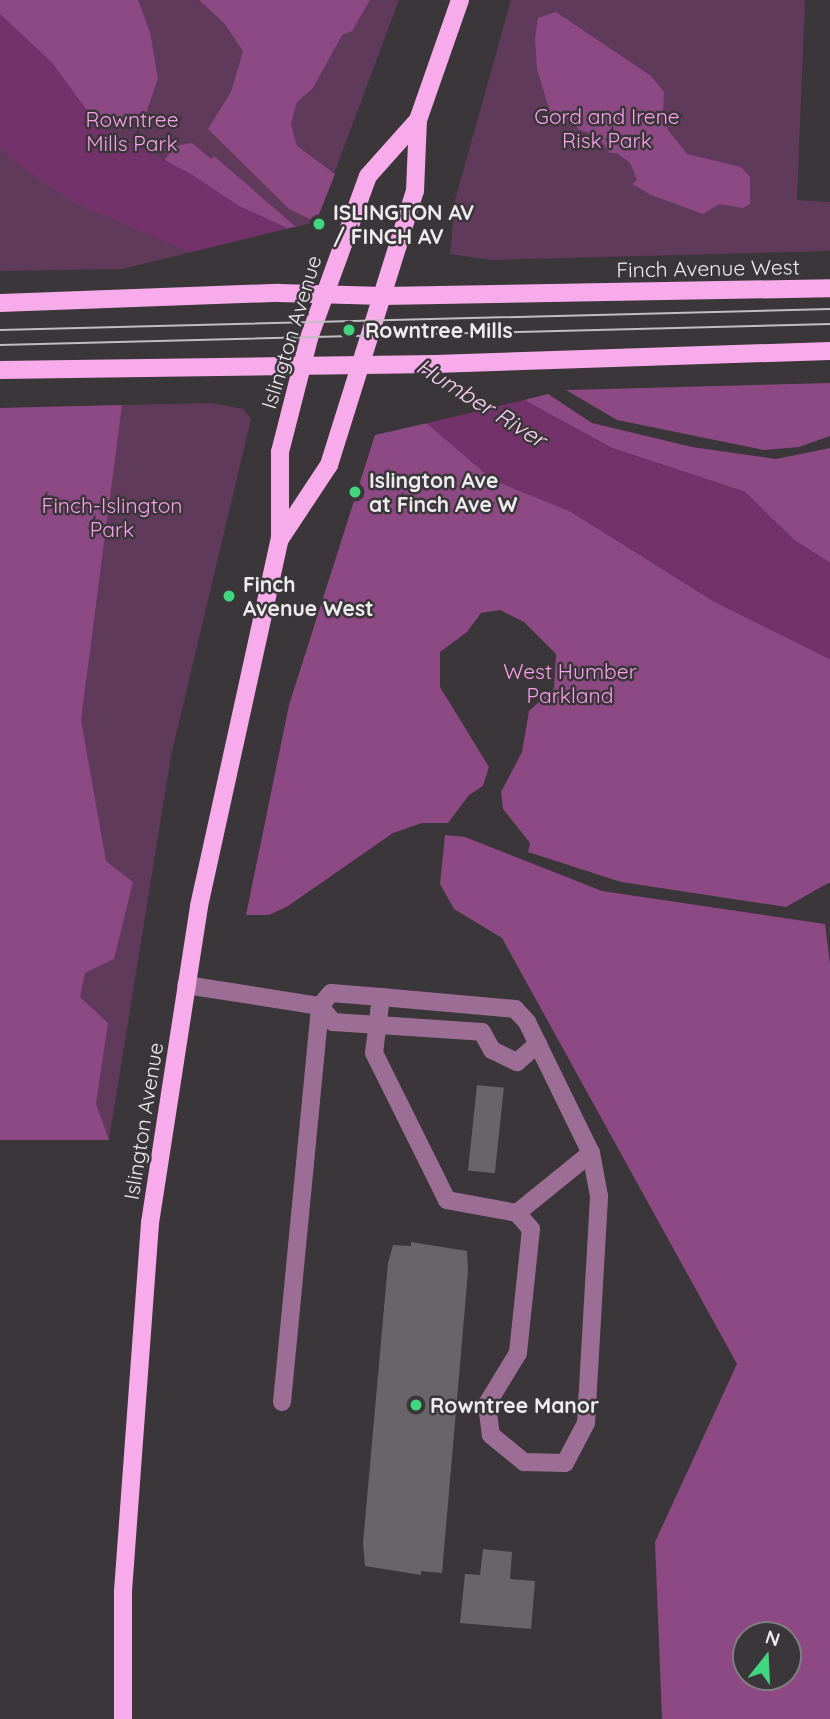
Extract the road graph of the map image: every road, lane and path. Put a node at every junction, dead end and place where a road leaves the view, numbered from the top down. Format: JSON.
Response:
{"nodes":[{"id":1,"x":460,"y":0,"type":"edge"},
{"id":2,"x":418,"y":120,"type":"junction"},
{"id":3,"x":830,"y":288,"type":"edge"},
{"id":4,"x":323,"y":295,"type":"junction"},
{"id":5,"x":383,"y":296,"type":"junction"},
{"id":6,"x":0,"y":303,"type":"edge"},
{"id":7,"x":830,"y":351,"type":"edge"},
{"id":8,"x":300,"y":366,"type":"junction"},
{"id":9,"x":363,"y":366,"type":"junction"},
{"id":10,"x":0,"y":370,"type":"edge"},
{"id":11,"x":280,"y":539,"type":"junction"},
{"id":12,"x":186,"y":985,"type":"junction"},
{"id":13,"x":381,"y":997,"type":"junction"},
{"id":14,"x":320,"y":1006,"type":"junction"},
{"id":15,"x":378,"y":1024,"type":"junction"},
{"id":16,"x":538,"y":1044,"type":"junction"},
{"id":17,"x":591,"y":1153,"type":"junction"},
{"id":18,"x":517,"y":1213,"type":"junction"},
{"id":19,"x":282,"y":1402,"type":"dead end"},
{"id":20,"x":123,"y":1719,"type":"edge"}],
"edges":[{"from":1,"to":2,"type":"main road","name":"Islington Avenue"},
{"from":2,"to":4,"type":"main road","name":"Islington Avenue"},
{"from":2,"to":5,"type":"main road","name":"Islington Avenue"},
{"from":3,"to":5,"type":"main road","name":"Finch Avenue West"},
{"from":4,"to":5,"type":"main road","name":"Finch Avenue West"},
{"from":4,"to":6,"type":"main road","name":"Finch Avenue West"},
{"from":4,"to":8,"type":"main road","name":"Islington Avenue"},
{"from":5,"to":9,"type":"main road","name":"Islington Avenue"},
{"from":7,"to":9,"type":"main road"},
{"from":8,"to":9,"type":"main road"},
{"from":8,"to":10,"type":"main road"},
{"from":8,"to":11,"type":"main road","name":"Islington Avenue"},
{"from":9,"to":11,"type":"main road","name":"Islington Avenue"},
{"from":11,"to":12,"type":"main road","name":"Islington Avenue"},
{"from":12,"to":14,"type":"lane"},
{"from":12,"to":20,"type":"main road","name":"Islington Avenue"},
{"from":13,"to":14,"type":"lane"},
{"from":13,"to":15,"type":"lane"},
{"from":13,"to":16,"type":"lane"},
{"from":14,"to":15,"type":"lane"},
{"from":14,"to":19,"type":"lane"},
{"from":15,"to":16,"type":"lane"},
{"from":15,"to":18,"type":"lane"},
{"from":16,"to":17,"type":"lane"},
{"from":17,"to":18,"type":"lane"},
{"from":17,"to":18,"type":"lane"}]}
